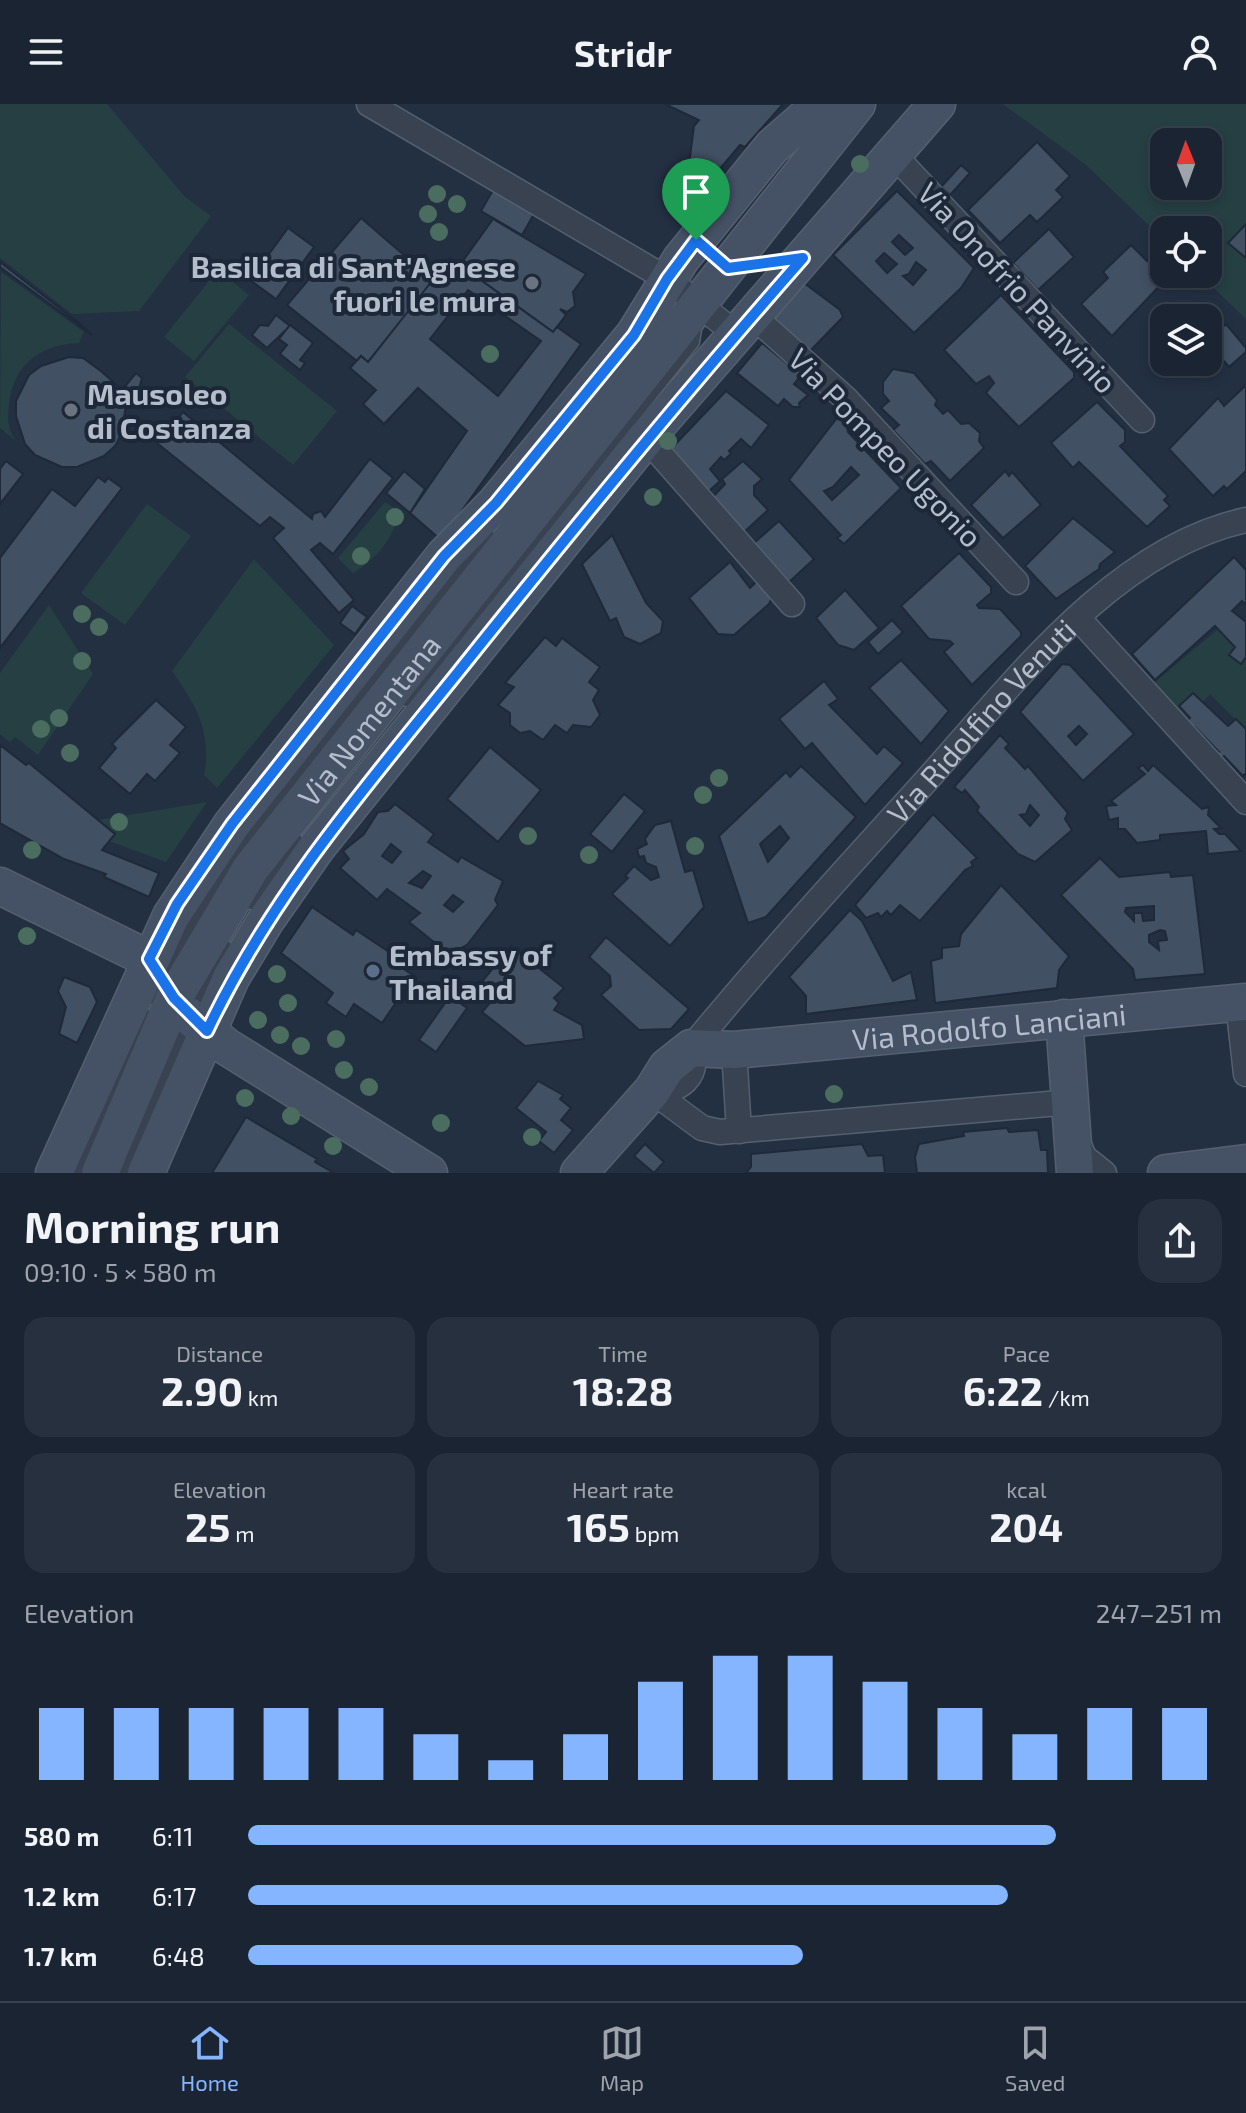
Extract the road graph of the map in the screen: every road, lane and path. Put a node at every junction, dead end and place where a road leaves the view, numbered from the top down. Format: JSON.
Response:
{"nodes":[{"id":1,"x":369,"y":104,"type":"edge"},
{"id":2,"x":821,"y":104,"type":"edge"},
{"id":3,"x":845,"y":104,"type":"edge"},
{"id":4,"x":857,"y":104,"type":"edge"},
{"id":5,"x":937,"y":104,"type":"edge"},
{"id":6,"x":893,"y":154,"type":"junction"},
{"id":7,"x":766,"y":195,"type":"dead end"},
{"id":8,"x":696,"y":240,"type":"junction"},
{"id":9,"x":803,"y":258,"type":"junction"},
{"id":10,"x":728,"y":268,"type":"junction"},
{"id":11,"x":684,"y":292,"type":"junction"},
{"id":12,"x":744,"y":325,"type":"junction"},
{"id":13,"x":655,"y":329,"type":"dead end"},
{"id":14,"x":1142,"y":420,"type":"dead end"},
{"id":15,"x":646,"y":438,"type":"junction"},
{"id":16,"x":505,"y":513,"type":"dead end"},
{"id":17,"x":1246,"y":520,"type":"edge"},
{"id":18,"x":495,"y":526,"type":"dead end"},
{"id":19,"x":1016,"y":582,"type":"dead end"},
{"id":20,"x":792,"y":604,"type":"dead end"},
{"id":21,"x":1078,"y":618,"type":"junction"},
{"id":22,"x":401,"y":708,"type":"dead end"},
{"id":23,"x":1246,"y":802,"type":"edge"},
{"id":24,"x":308,"y":824,"type":"dead end"},
{"id":25,"x":0,"y":886,"type":"edge"},
{"id":26,"x":246,"y":911,"type":"dead end"},
{"id":27,"x":231,"y":935,"type":"dead end"},
{"id":28,"x":176,"y":997,"type":"junction"},
{"id":29,"x":1242,"y":1002,"type":"edge"},
{"id":30,"x":1064,"y":1018,"type":"junction"},
{"id":31,"x":691,"y":1048,"type":"junction"},
{"id":32,"x":734,"y":1050,"type":"junction"},
{"id":33,"x":1246,"y":1074,"type":"edge"},
{"id":34,"x":652,"y":1091,"type":"junction"},
{"id":35,"x":1072,"y":1116,"type":"junction"},
{"id":36,"x":739,"y":1131,"type":"junction"},
{"id":37,"x":1246,"y":1163,"type":"edge"},
{"id":38,"x":54,"y":1173,"type":"edge"},
{"id":39,"x":77,"y":1173,"type":"edge"},
{"id":40,"x":100,"y":1173,"type":"edge"},
{"id":41,"x":121,"y":1173,"type":"edge"},
{"id":42,"x":146,"y":1173,"type":"edge"},
{"id":43,"x":429,"y":1173,"type":"edge"},
{"id":44,"x":579,"y":1173,"type":"edge"},
{"id":45,"x":1075,"y":1173,"type":"edge"},
{"id":46,"x":1104,"y":1173,"type":"edge"},
{"id":47,"x":1166,"y":1173,"type":"edge"}],
"edges":[{"from":1,"to":11,"type":"street","name":"Via Pompeo Ugonio"},
{"from":2,"to":8,"type":"street","name":"Via Nomentana"},
{"from":3,"to":7,"type":"lane"},
{"from":4,"to":10,"type":"street","name":"Via Nomentana"},
{"from":5,"to":6,"type":"street","name":"Via Nomentana"},
{"from":6,"to":9,"type":"street","name":"Via Nomentana"},
{"from":6,"to":14,"type":"street","name":"Via Onofrio Panvinio"},
{"from":8,"to":10,"type":"street"},
{"from":8,"to":11,"type":"street","name":"Via Nomentana"},
{"from":9,"to":10,"type":"street"},
{"from":9,"to":12,"type":"street","name":"Via Nomentana"},
{"from":10,"to":11,"type":"street","name":"Via Nomentana"},
{"from":11,"to":12,"type":"street","name":"Via Pompeo Ugonio"},
{"from":11,"to":22,"type":"lane","name":"Via Nomentana"},
{"from":11,"to":28,"type":"street","name":"Via Nomentana"},
{"from":12,"to":15,"type":"street","name":"Via Nomentana"},
{"from":12,"to":19,"type":"street","name":"Via Pompeo Ugonio"},
{"from":13,"to":16,"type":"lane"},
{"from":15,"to":20,"type":"street"},
{"from":15,"to":28,"type":"street","name":"Via Nomentana"},
{"from":17,"to":21,"type":"street","name":"Via Ridolfino Venuti"},
{"from":18,"to":28,"type":"lane","name":"Via Nomentana"},
{"from":21,"to":23,"type":"street"},
{"from":21,"to":31,"type":"street","name":"Via Ridolfino Venuti"},
{"from":24,"to":26,"type":"lane","name":"Via Nomentana"},
{"from":25,"to":28,"type":"street"},
{"from":27,"to":28,"type":"lane","name":"Via Nomentana"},
{"from":28,"to":38,"type":"street","name":"Via Nomentana"},
{"from":28,"to":39,"type":"lane","name":"Via Nomentana"},
{"from":28,"to":40,"type":"street","name":"Via Nomentana"},
{"from":28,"to":41,"type":"lane","name":"Via Nomentana"},
{"from":28,"to":42,"type":"street","name":"Via Nomentana"},
{"from":28,"to":43,"type":"street"},
{"from":29,"to":30,"type":"street","name":"Via Rodolfo Lanciani"},
{"from":29,"to":33,"type":"street"},
{"from":30,"to":32,"type":"street","name":"Via Rodolfo Lanciani"},
{"from":30,"to":35,"type":"street"},
{"from":31,"to":32,"type":"street","name":"Via Rodolfo Lanciani"},
{"from":31,"to":34,"type":"street"},
{"from":32,"to":36,"type":"street"},
{"from":34,"to":36,"type":"street"},
{"from":34,"to":44,"type":"street"},
{"from":35,"to":36,"type":"street"},
{"from":35,"to":45,"type":"street"},
{"from":35,"to":46,"type":"street"},
{"from":37,"to":47,"type":"street"}]}
